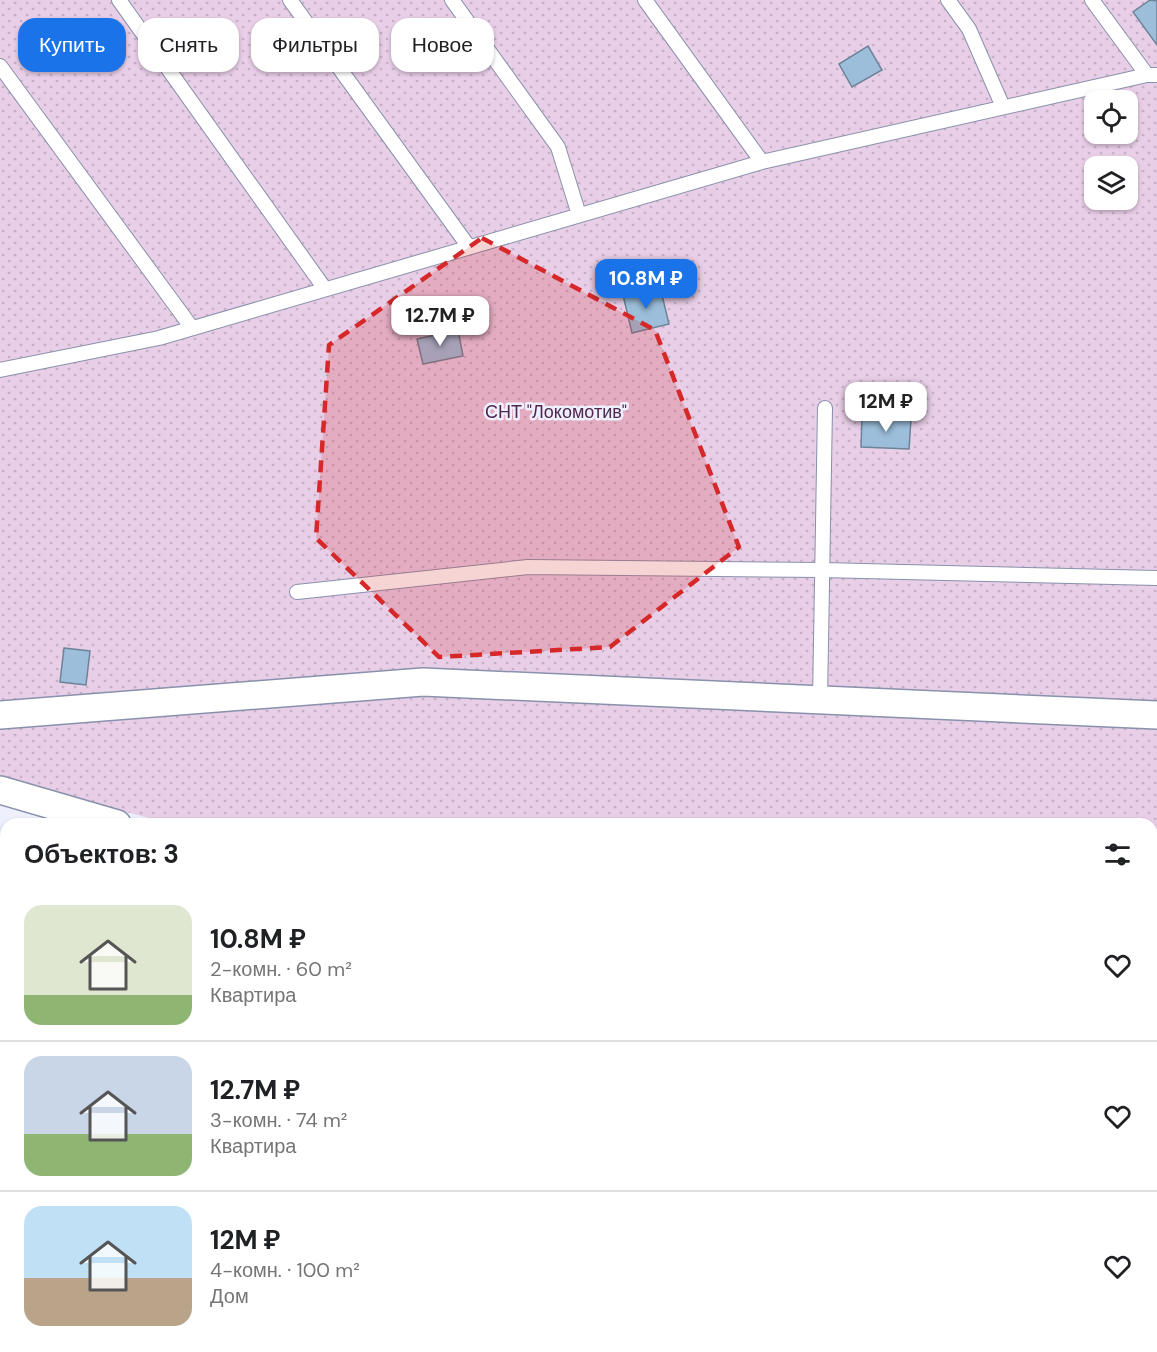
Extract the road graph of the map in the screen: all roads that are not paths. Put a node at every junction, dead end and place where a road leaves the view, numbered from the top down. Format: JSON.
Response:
{"nodes":[{"id":1,"x":119,"y":0,"type":"edge"},
{"id":2,"x":290,"y":0,"type":"edge"},
{"id":3,"x":452,"y":0,"type":"edge"},
{"id":4,"x":645,"y":0,"type":"edge"},
{"id":5,"x":948,"y":0,"type":"edge"},
{"id":6,"x":1092,"y":0,"type":"edge"},
{"id":7,"x":0,"y":66,"type":"edge"},
{"id":8,"x":1152,"y":75,"type":"edge"},
{"id":9,"x":1003,"y":107,"type":"junction"},
{"id":10,"x":762,"y":162,"type":"junction"},
{"id":11,"x":579,"y":215,"type":"junction"},
{"id":12,"x":470,"y":247,"type":"junction"},
{"id":13,"x":325,"y":289,"type":"junction"},
{"id":14,"x":192,"y":328,"type":"junction"},
{"id":15,"x":2,"y":366,"type":"edge"},
{"id":16,"x":825,"y":408,"type":"dead end"},
{"id":17,"x":822,"y":570,"type":"junction"},
{"id":18,"x":1157,"y":578,"type":"edge"},
{"id":19,"x":297,"y":592,"type":"dead end"},
{"id":20,"x":820,"y":700,"type":"junction"},
{"id":21,"x":0,"y":715,"type":"edge"},
{"id":22,"x":1157,"y":715,"type":"edge"},
{"id":23,"x":0,"y":790,"type":"edge"},
{"id":24,"x":96,"y":818,"type":"edge"}],
"edges":[{"from":1,"to":13,"type":"lane"},
{"from":2,"to":12,"type":"lane"},
{"from":3,"to":11,"type":"lane"},
{"from":4,"to":10,"type":"lane"},
{"from":5,"to":9,"type":"lane"},
{"from":6,"to":8,"type":"lane"},
{"from":7,"to":14,"type":"lane"},
{"from":8,"to":9,"type":"lane"},
{"from":9,"to":10,"type":"lane"},
{"from":10,"to":11,"type":"lane"},
{"from":11,"to":12,"type":"lane"},
{"from":12,"to":13,"type":"lane"},
{"from":13,"to":14,"type":"lane"},
{"from":14,"to":15,"type":"lane"},
{"from":16,"to":17,"type":"lane"},
{"from":17,"to":18,"type":"lane"},
{"from":17,"to":19,"type":"lane"},
{"from":17,"to":20,"type":"lane"},
{"from":20,"to":21,"type":"street"},
{"from":20,"to":22,"type":"street"},
{"from":23,"to":24,"type":"street"}]}
